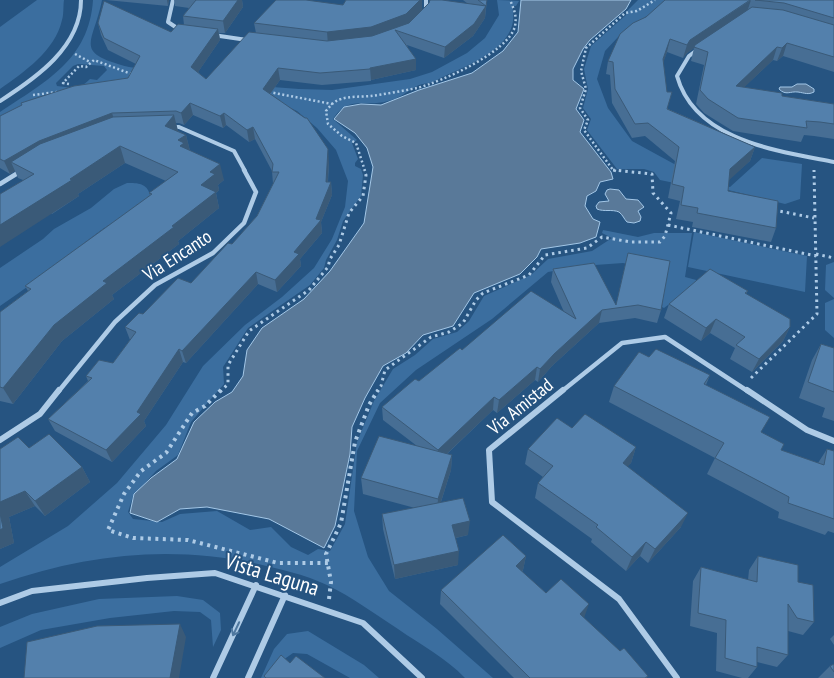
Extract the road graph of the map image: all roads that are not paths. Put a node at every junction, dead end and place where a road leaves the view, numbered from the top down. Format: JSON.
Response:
{"nodes":[{"id":1,"x":81,"y":0,"type":"edge"},
{"id":2,"x":173,"y":0,"type":"edge"},
{"id":3,"x":426,"y":0,"type":"edge"},
{"id":4,"x":420,"y":18,"type":"edge"},
{"id":5,"x":182,"y":32,"type":"edge"},
{"id":6,"x":212,"y":35,"type":"edge"},
{"id":7,"x":250,"y":40,"type":"edge"},
{"id":8,"x":703,"y":46,"type":"edge"},
{"id":9,"x":0,"y":101,"type":"edge"},
{"id":10,"x":161,"y":128,"type":"edge"},
{"id":11,"x":834,"y":162,"type":"edge"},
{"id":12,"x":30,"y":166,"type":"edge"},
{"id":13,"x":0,"y":184,"type":"edge"},
{"id":14,"x":0,"y":440,"type":"edge"},
{"id":15,"x":834,"y":441,"type":"edge"},
{"id":16,"x":256,"y":585,"type":"junction"},
{"id":17,"x":284,"y":595,"type":"junction"},
{"id":18,"x":0,"y":603,"type":"edge"},
{"id":19,"x":213,"y":678,"type":"edge"},
{"id":20,"x":248,"y":678,"type":"edge"},
{"id":21,"x":422,"y":678,"type":"edge"},
{"id":22,"x":678,"y":678,"type":"edge"}],
"edges":[{"from":1,"to":9,"type":"street"},
{"from":2,"to":5,"type":"street"},
{"from":3,"to":4,"type":"street"},
{"from":6,"to":7,"type":"street"},
{"from":8,"to":11,"type":"street"},
{"from":10,"to":14,"type":"street","name":"Via Encanto"},
{"from":12,"to":13,"type":"street"},
{"from":15,"to":22,"type":"street","name":"Via Amistad"},
{"from":16,"to":17,"type":"street","name":"Vista Laguna"},
{"from":16,"to":18,"type":"street","name":"Vista Laguna"},
{"from":16,"to":19,"type":"street","one_way":true},
{"from":17,"to":20,"type":"street"},
{"from":17,"to":21,"type":"street","name":"Vista Laguna"}]}
